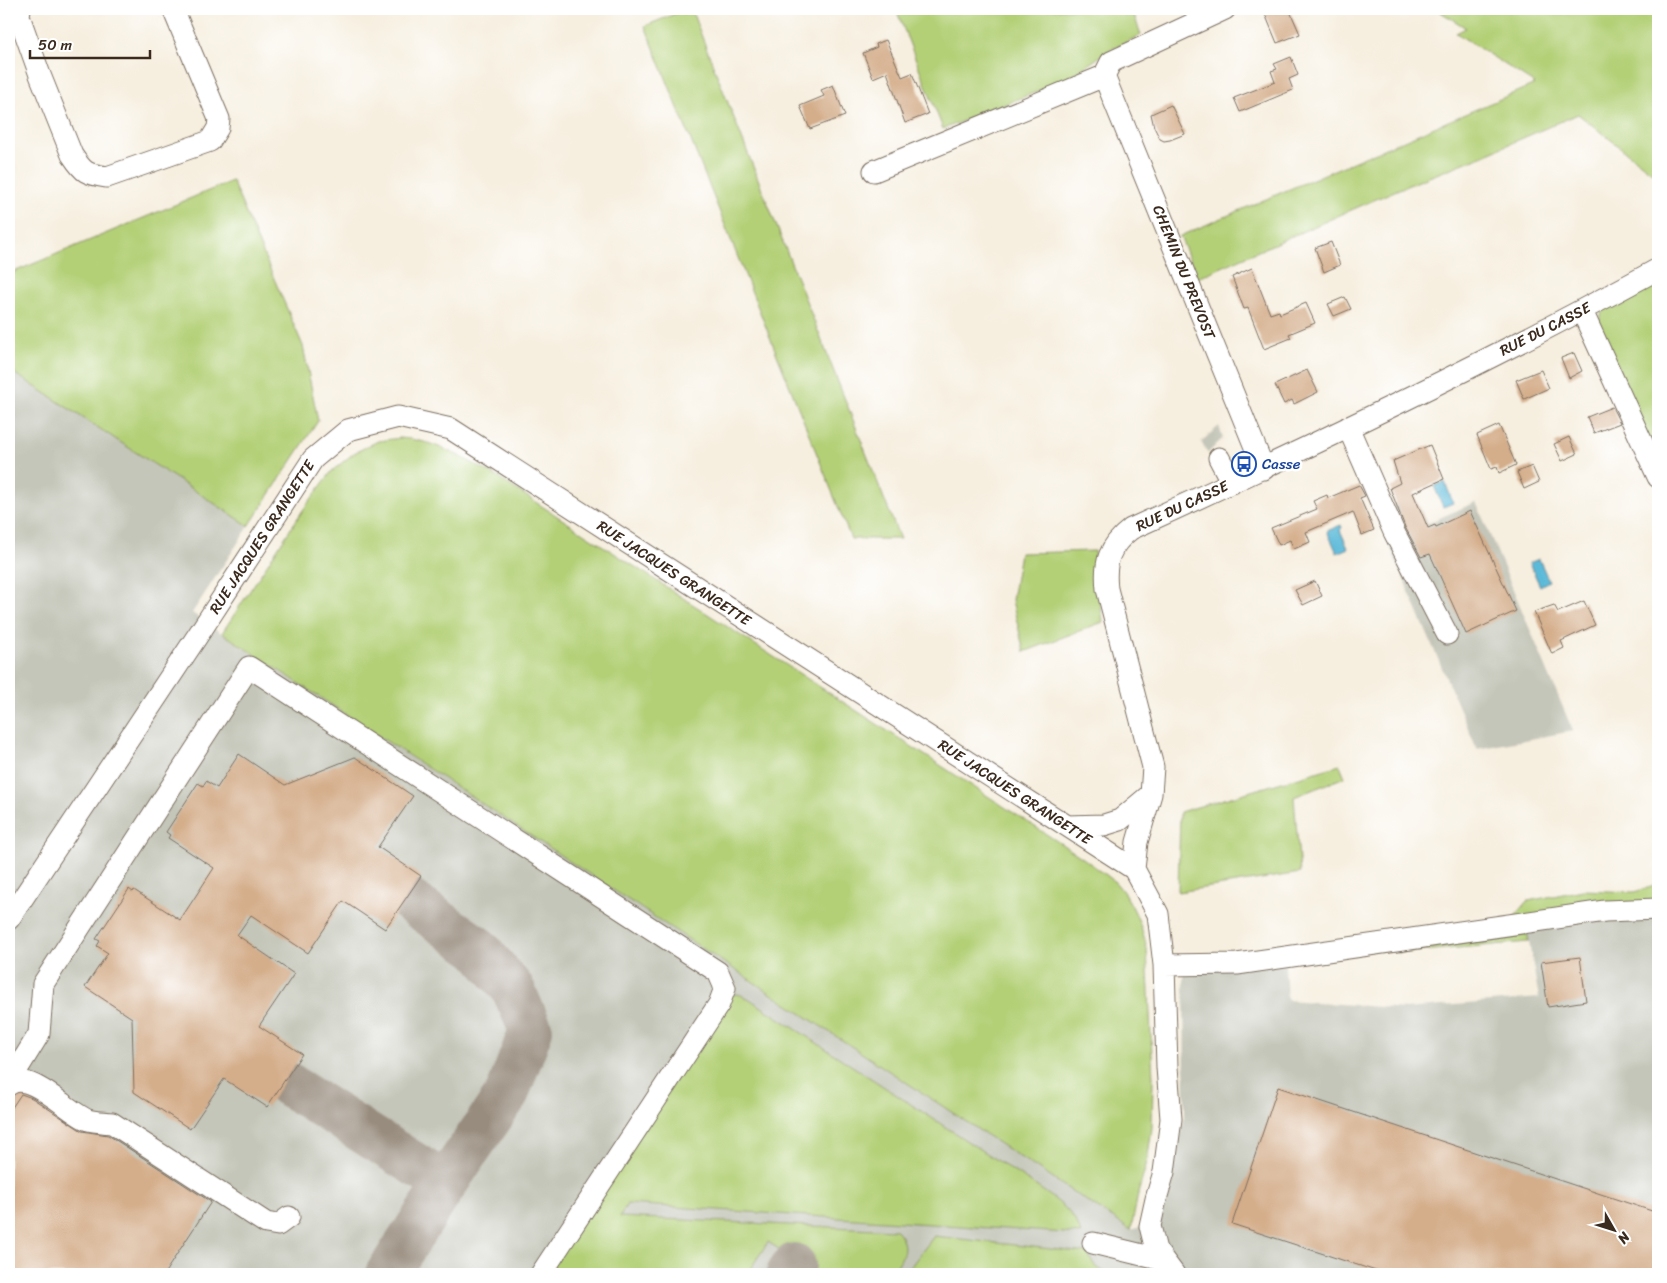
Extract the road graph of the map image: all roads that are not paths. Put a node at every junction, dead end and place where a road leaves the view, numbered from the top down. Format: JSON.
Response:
{"nodes":[{"id":1,"x":20,"y":9,"type":"edge"},
{"id":2,"x":174,"y":9,"type":"edge"},
{"id":3,"x":1225,"y":9,"type":"edge"},
{"id":4,"x":1104,"y":76,"type":"junction"},
{"id":5,"x":874,"y":171,"type":"dead end"},
{"id":6,"x":1658,"y":269,"type":"edge"},
{"id":7,"x":1582,"y":310,"type":"junction"},
{"id":8,"x":1348,"y":427,"type":"junction"},
{"id":9,"x":1219,"y":458,"type":"dead end"},
{"id":10,"x":1264,"y":468,"type":"junction"},
{"id":11,"x":1658,"y":477,"type":"edge"},
{"id":12,"x":1232,"y":483,"type":"junction"},
{"id":13,"x":1446,"y":634,"type":"dead end"},
{"id":14,"x":1151,"y":794,"type":"junction"},
{"id":15,"x":1067,"y":826,"type":"junction"},
{"id":16,"x":1134,"y":869,"type":"junction"},
{"id":17,"x":1658,"y":909,"type":"edge"},
{"id":18,"x":9,"y":919,"type":"edge"},
{"id":19,"x":1164,"y":965,"type":"junction"},
{"id":20,"x":13,"y":1077,"type":"edge"},
{"id":21,"x":289,"y":1217,"type":"dead end"},
{"id":22,"x":1093,"y":1243,"type":"dead end"},
{"id":23,"x":1169,"y":1267,"type":"edge"},
{"id":24,"x":542,"y":1274,"type":"edge"}],
"edges":[{"from":1,"to":2,"type":"street"},
{"from":3,"to":4,"type":"street"},
{"from":4,"to":5,"type":"street"},
{"from":4,"to":10,"type":"street","name":"CHEMIN DU PREVOST"},
{"from":6,"to":7,"type":"street","name":"RUE DU CASSE"},
{"from":7,"to":8,"type":"street","name":"RUE DU CASSE"},
{"from":7,"to":11,"type":"street"},
{"from":8,"to":10,"type":"street","name":"RUE DU CASSE"},
{"from":8,"to":13,"type":"street"},
{"from":9,"to":12,"type":"street"},
{"from":10,"to":12,"type":"street","name":"RUE DU CASSE"},
{"from":12,"to":14,"type":"street","name":"RUE DU CASSE"},
{"from":14,"to":15,"type":"street"},
{"from":14,"to":16,"type":"street","name":"RUE DU CASSE"},
{"from":15,"to":16,"type":"street","name":"RUE JACQUES GRANGETTE"},
{"from":15,"to":18,"type":"street","name":"RUE JACQUES GRANGETTE"},
{"from":16,"to":19,"type":"street","name":"RUE JACQUES GRANGETTE"},
{"from":17,"to":19,"type":"street"},
{"from":19,"to":23,"type":"street","name":"RUE JACQUES GRANGETTE"},
{"from":20,"to":21,"type":"street"},
{"from":20,"to":24,"type":"street"},
{"from":22,"to":23,"type":"street"}]}
